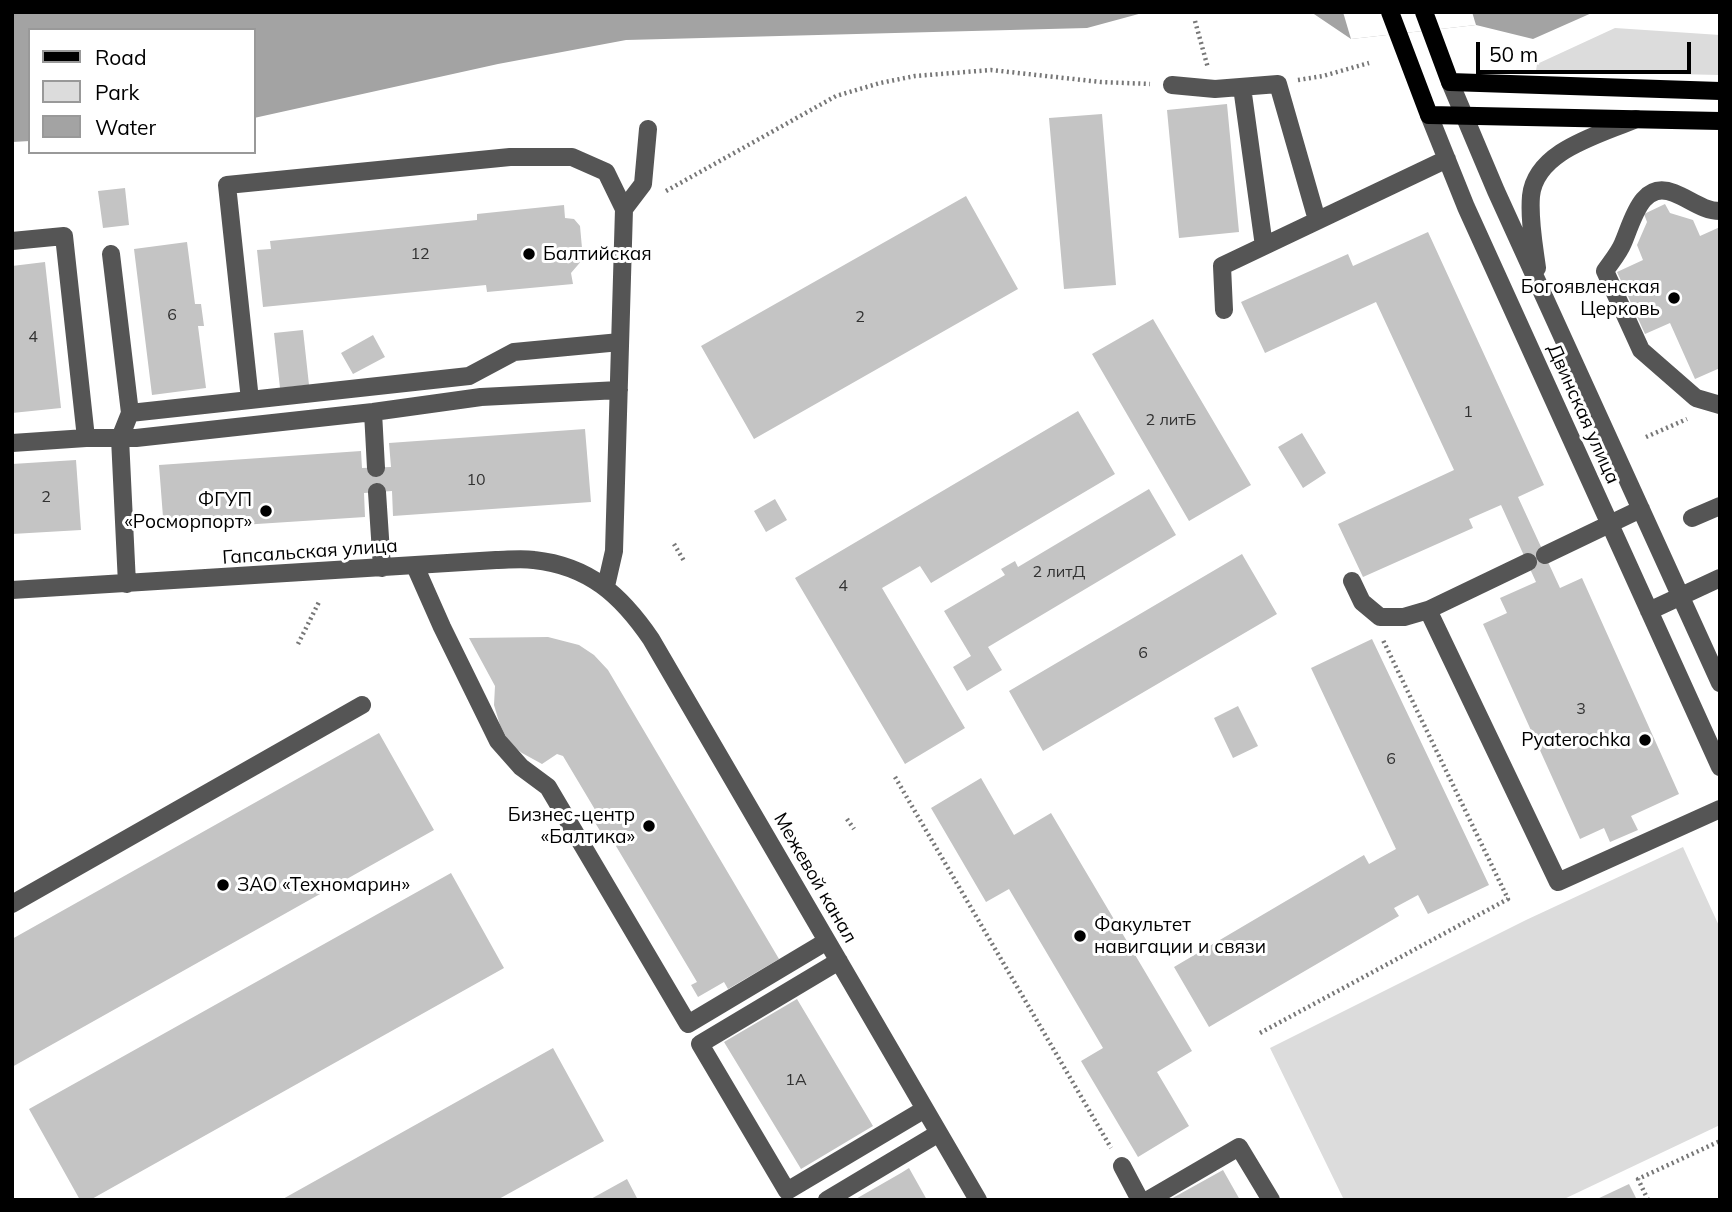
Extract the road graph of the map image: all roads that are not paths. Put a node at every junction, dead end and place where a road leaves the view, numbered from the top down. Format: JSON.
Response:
{"nodes":[{"id":1,"x":1390,"y":12,"type":"edge"},
{"id":2,"x":1424,"y":12,"type":"edge"},
{"id":3,"x":1450,"y":82,"type":"junction"},
{"id":4,"x":1172,"y":85,"type":"road end"},
{"id":5,"x":1242,"y":87,"type":"junction"},
{"id":6,"x":1720,"y":91,"type":"edge"},
{"id":7,"x":1429,"y":115,"type":"junction"},
{"id":8,"x":1464,"y":116,"type":"junction"},
{"id":9,"x":1636,"y":119,"type":"junction"},
{"id":10,"x":1720,"y":121,"type":"edge"},
{"id":11,"x":648,"y":129,"type":"dead end"},
{"id":12,"x":1447,"y":159,"type":"junction"},
{"id":13,"x":624,"y":209,"type":"junction"},
{"id":14,"x":1720,"y":211,"type":"edge"},
{"id":15,"x":1317,"y":220,"type":"junction"},
{"id":16,"x":12,"y":242,"type":"edge"},
{"id":17,"x":1264,"y":246,"type":"junction"},
{"id":18,"x":111,"y":254,"type":"dead end"},
{"id":19,"x":1538,"y":285,"type":"junction"},
{"id":20,"x":1224,"y":310,"type":"dead end"},
{"id":21,"x":620,"y":342,"type":"junction"},
{"id":22,"x":619,"y":390,"type":"junction"},
{"id":23,"x":250,"y":400,"type":"junction"},
{"id":24,"x":1720,"y":405,"type":"edge"},
{"id":25,"x":130,"y":412,"type":"junction"},
{"id":26,"x":373,"y":412,"type":"junction"},
{"id":27,"x":86,"y":438,"type":"junction"},
{"id":28,"x":120,"y":438,"type":"junction"},
{"id":29,"x":12,"y":443,"type":"edge"},
{"id":30,"x":376,"y":468,"type":"dead end"},
{"id":31,"x":377,"y":492,"type":"dead end"},
{"id":32,"x":1720,"y":506,"type":"edge"},
{"id":33,"x":1641,"y":509,"type":"junction"},
{"id":34,"x":1692,"y":518,"type":"dead end"},
{"id":35,"x":1610,"y":524,"type":"junction"},
{"id":36,"x":1545,"y":555,"type":"dead end"},
{"id":37,"x":1528,"y":562,"type":"dead end"},
{"id":38,"x":415,"y":566,"type":"junction"},
{"id":39,"x":382,"y":568,"type":"junction"},
{"id":40,"x":1720,"y":579,"type":"edge"},
{"id":41,"x":1352,"y":582,"type":"dead end"},
{"id":42,"x":127,"y":584,"type":"junction"},
{"id":43,"x":606,"y":586,"type":"junction"},
{"id":44,"x":12,"y":590,"type":"edge"},
{"id":45,"x":1680,"y":596,"type":"junction"},
{"id":46,"x":1428,"y":610,"type":"junction"},
{"id":47,"x":1649,"y":611,"type":"junction"},
{"id":48,"x":1720,"y":683,"type":"edge"},
{"id":49,"x":362,"y":705,"type":"dead end"},
{"id":50,"x":1720,"y":767,"type":"edge"},
{"id":51,"x":1720,"y":809,"type":"edge"},
{"id":52,"x":12,"y":904,"type":"edge"},
{"id":53,"x":827,"y":941,"type":"junction"},
{"id":54,"x":839,"y":961,"type":"junction"},
{"id":55,"x":925,"y":1109,"type":"junction"},
{"id":56,"x":939,"y":1133,"type":"junction"},
{"id":57,"x":1122,"y":1166,"type":"road end"},
{"id":58,"x":827,"y":1200,"type":"edge"},
{"id":59,"x":978,"y":1200,"type":"edge"},
{"id":60,"x":1140,"y":1200,"type":"edge"},
{"id":61,"x":1148,"y":1200,"type":"edge"},
{"id":62,"x":1271,"y":1200,"type":"edge"}],
"edges":[{"from":1,"to":7,"type":"main road","name":"Двинская улица"},
{"from":2,"to":3,"type":"main road","name":"Двинская улица"},
{"from":3,"to":6,"type":"main road"},
{"from":3,"to":8,"type":"street","name":"Двинская улица"},
{"from":4,"to":5,"type":"street"},
{"from":5,"to":15,"type":"street"},
{"from":5,"to":17,"type":"street"},
{"from":7,"to":8,"type":"main road"},
{"from":7,"to":12,"type":"street","name":"Двинская улица"},
{"from":8,"to":9,"type":"main road"},
{"from":8,"to":19,"type":"street","name":"Двинская улица"},
{"from":9,"to":10,"type":"main road"},
{"from":9,"to":19,"type":"street"},
{"from":11,"to":13,"type":"street"},
{"from":12,"to":15,"type":"street"},
{"from":12,"to":35,"type":"street","name":"Двинская улица"},
{"from":13,"to":21,"type":"street"},
{"from":13,"to":23,"type":"street"},
{"from":14,"to":24,"type":"street"},
{"from":15,"to":17,"type":"street"},
{"from":16,"to":27,"type":"street"},
{"from":17,"to":20,"type":"street"},
{"from":18,"to":25,"type":"street"},
{"from":19,"to":33,"type":"street","name":"Двинская улица"},
{"from":21,"to":22,"type":"street"},
{"from":21,"to":23,"type":"street"},
{"from":22,"to":26,"type":"street"},
{"from":22,"to":43,"type":"street"},
{"from":23,"to":25,"type":"street"},
{"from":25,"to":28,"type":"street"},
{"from":26,"to":28,"type":"street"},
{"from":26,"to":30,"type":"street"},
{"from":27,"to":28,"type":"street"},
{"from":27,"to":29,"type":"street"},
{"from":28,"to":42,"type":"street"},
{"from":31,"to":39,"type":"street"},
{"from":32,"to":34,"type":"street"},
{"from":33,"to":35,"type":"street"},
{"from":33,"to":45,"type":"street","name":"Двинская улица"},
{"from":35,"to":36,"type":"street"},
{"from":35,"to":47,"type":"street","name":"Двинская улица"},
{"from":37,"to":46,"type":"street"},
{"from":38,"to":39,"type":"street","name":"Гапсальская улица"},
{"from":38,"to":43,"type":"street","name":"Гапсальская улица"},
{"from":38,"to":53,"type":"street"},
{"from":39,"to":42,"type":"street","name":"Гапсальская улица"},
{"from":40,"to":45,"type":"street"},
{"from":41,"to":46,"type":"street"},
{"from":42,"to":44,"type":"street","name":"Гапсальская улица"},
{"from":43,"to":53,"type":"street","name":"Межевой канал"},
{"from":45,"to":47,"type":"street"},
{"from":45,"to":48,"type":"street","name":"Двинская улица"},
{"from":46,"to":51,"type":"street"},
{"from":47,"to":50,"type":"street","name":"Двинская улица"},
{"from":49,"to":52,"type":"street"},
{"from":53,"to":54,"type":"street","name":"Межевой канал"},
{"from":54,"to":55,"type":"street","name":"Межевой канал"},
{"from":54,"to":55,"type":"street"},
{"from":55,"to":56,"type":"street","name":"Межевой канал"},
{"from":56,"to":58,"type":"street"},
{"from":56,"to":59,"type":"street","name":"Межевой канал"},
{"from":57,"to":60,"type":"street"},
{"from":61,"to":62,"type":"street"}]}
